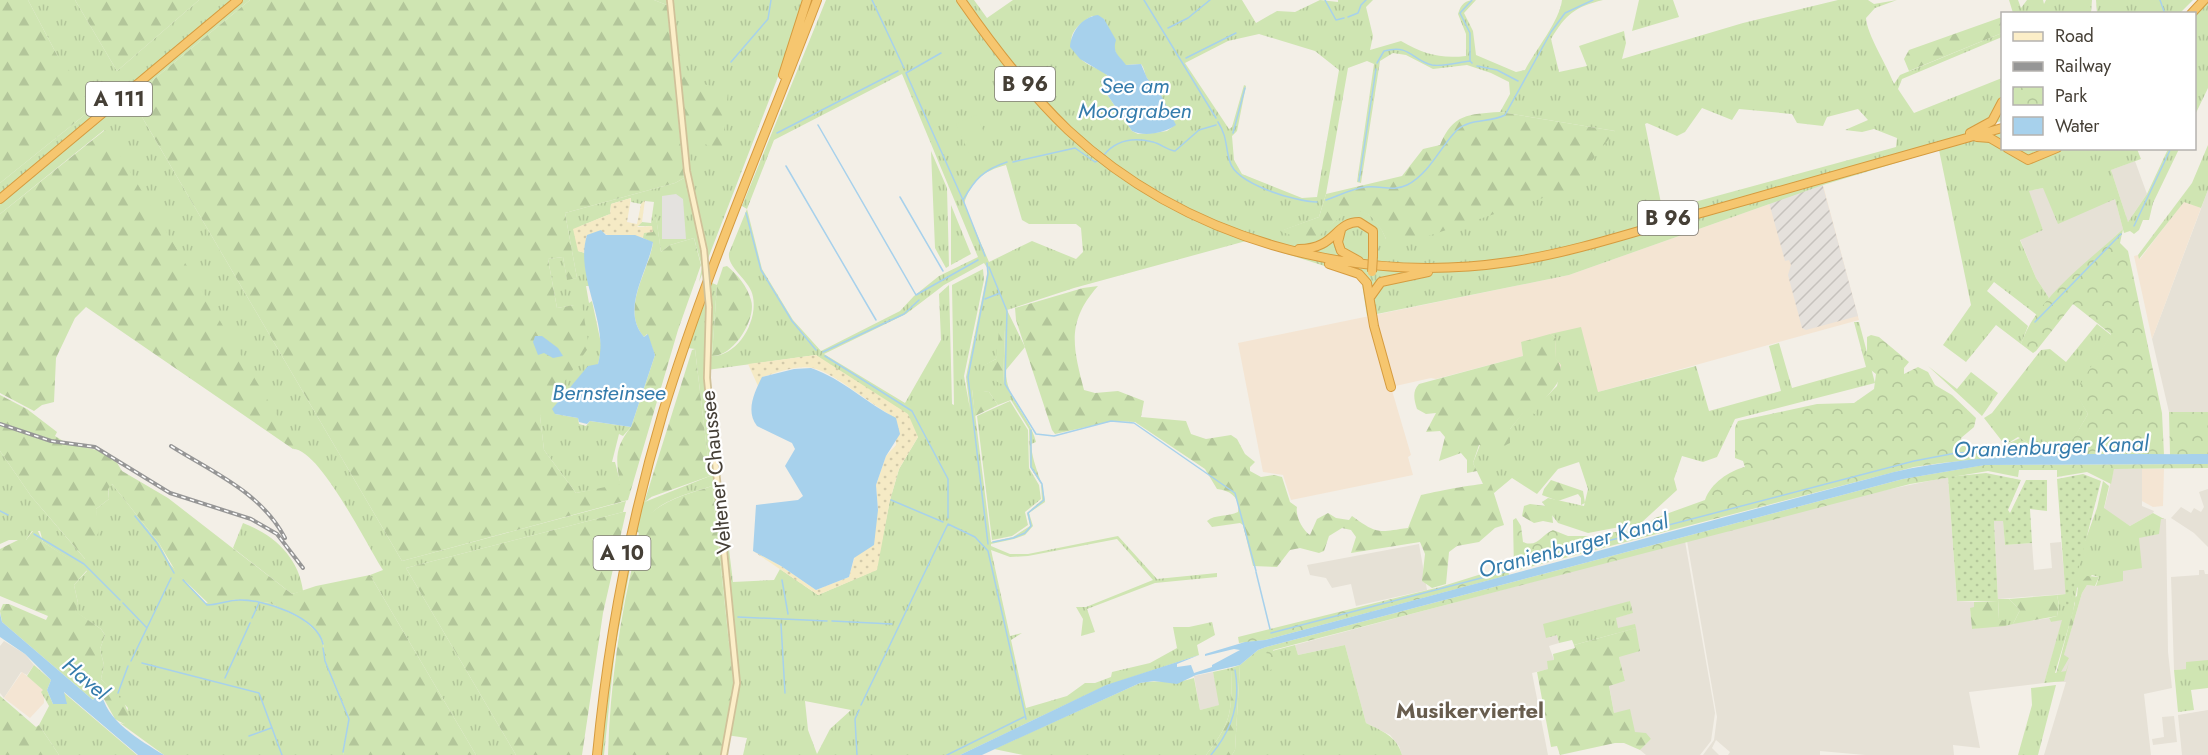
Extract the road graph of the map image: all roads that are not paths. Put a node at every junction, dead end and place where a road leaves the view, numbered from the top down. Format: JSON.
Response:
{"nodes":[{"id":1,"x":232,"y":0,"type":"edge"},
{"id":2,"x":238,"y":0,"type":"edge"},
{"id":3,"x":670,"y":0,"type":"edge"},
{"id":4,"x":807,"y":0,"type":"edge"},
{"id":5,"x":812,"y":0,"type":"edge"},
{"id":6,"x":817,"y":0,"type":"edge"},
{"id":7,"x":823,"y":0,"type":"edge"},
{"id":8,"x":963,"y":0,"type":"edge"},
{"id":9,"x":2198,"y":0,"type":"edge"},
{"id":10,"x":2204,"y":0,"type":"edge"},
{"id":11,"x":2188,"y":12,"type":"edge"},
{"id":12,"x":2193,"y":12,"type":"edge"},
{"id":13,"x":796,"y":56,"type":"junction"},
{"id":14,"x":783,"y":75,"type":"junction"},
{"id":15,"x":2001,"y":104,"type":"edge"},
{"id":16,"x":2001,"y":126,"type":"edge"},
{"id":17,"x":1968,"y":136,"type":"junction"},
{"id":18,"x":2001,"y":144,"type":"edge"},
{"id":19,"x":2053,"y":150,"type":"edge"},
{"id":20,"x":2015,"y":152,"type":"edge"},
{"id":21,"x":0,"y":194,"type":"edge"},
{"id":22,"x":0,"y":199,"type":"edge"},
{"id":23,"x":1344,"y":226,"type":"junction"},
{"id":24,"x":1301,"y":251,"type":"junction"},
{"id":25,"x":1360,"y":261,"type":"junction"},
{"id":26,"x":1447,"y":268,"type":"junction"},
{"id":27,"x":1370,"y":297,"type":"junction"},
{"id":28,"x":1391,"y":387,"type":"dead end"},
{"id":29,"x":592,"y":755,"type":"edge"},
{"id":30,"x":597,"y":755,"type":"edge"},
{"id":31,"x":724,"y":755,"type":"edge"}],
"edges":[{"from":1,"to":21,"type":"highway","number":"A 111"},
{"from":2,"to":22,"type":"highway","number":"A 111"},
{"from":3,"to":31,"type":"main road","name":"Veltener Chaussee","bridge":true},
{"from":4,"to":14,"type":"highway"},
{"from":5,"to":14,"type":"highway","number":"A 10"},
{"from":6,"to":13,"type":"highway","number":"A 10"},
{"from":7,"to":13,"type":"highway"},
{"from":8,"to":24,"type":"highway","number":"B 96"},
{"from":9,"to":11,"type":"highway"},
{"from":10,"to":12,"type":"highway"},
{"from":13,"to":30,"type":"highway","number":"A 10"},
{"from":14,"to":29,"type":"highway","number":"A 10"},
{"from":15,"to":17,"type":"highway"},
{"from":16,"to":17,"type":"highway","number":"B 96"},
{"from":17,"to":18,"type":"highway"},
{"from":17,"to":25,"type":"highway","number":"B 96"},
{"from":17,"to":26,"type":"highway","number":"B 96"},
{"from":19,"to":20,"type":"highway"},
{"from":23,"to":24,"type":"highway"},
{"from":23,"to":25,"type":"highway"},
{"from":23,"to":27,"type":"highway","bridge":true},
{"from":24,"to":25,"type":"highway","number":"B 96"},
{"from":24,"to":26,"type":"highway","number":"B 96"},
{"from":24,"to":27,"type":"highway"},
{"from":26,"to":27,"type":"highway"},
{"from":27,"to":28,"type":"highway"}]}
